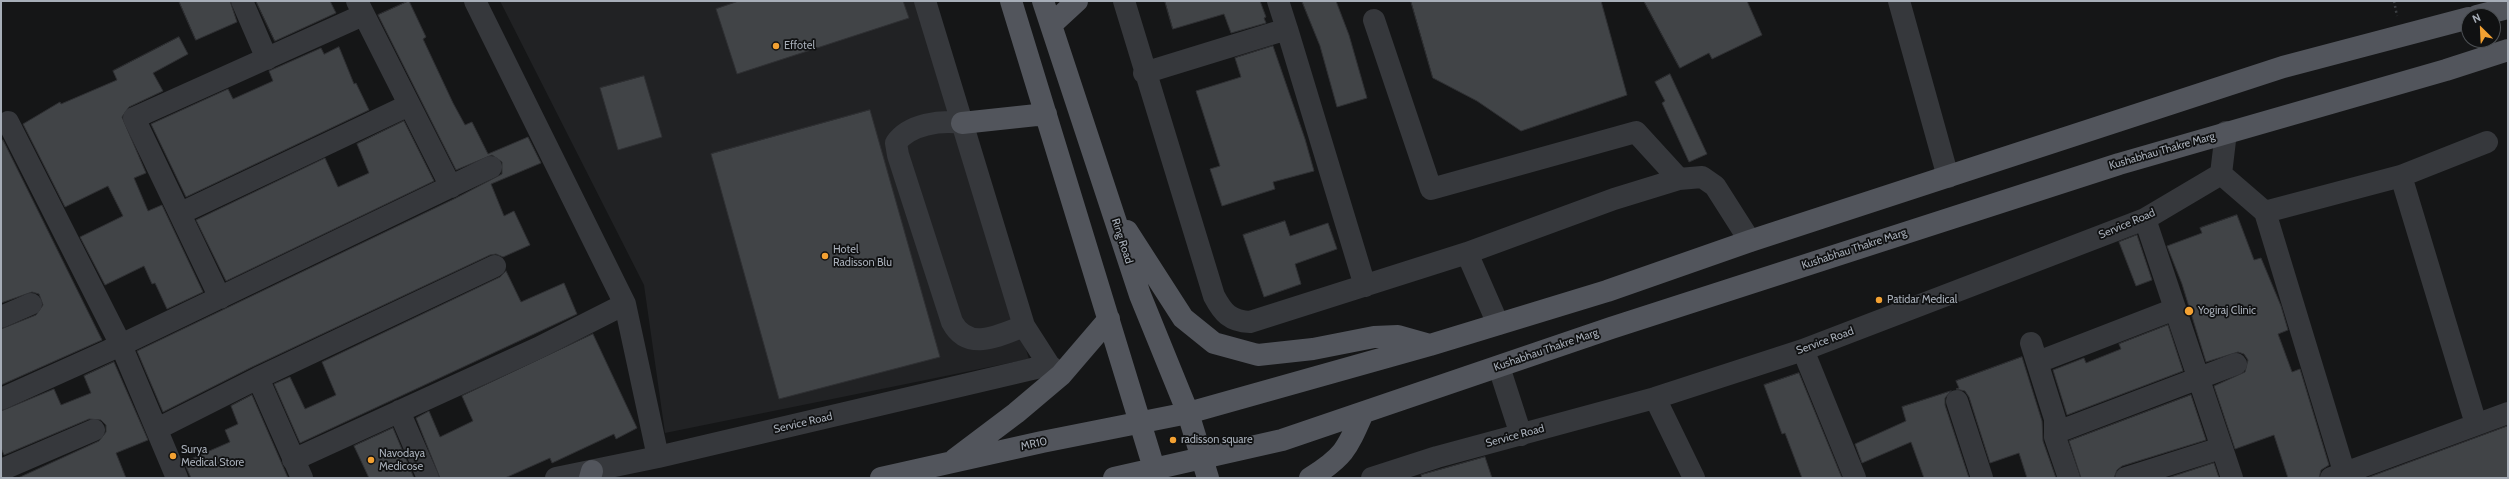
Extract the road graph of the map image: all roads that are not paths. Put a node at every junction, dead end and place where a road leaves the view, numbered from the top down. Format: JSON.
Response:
{"nodes":[{"id":1,"x":242,"y":1,"type":"edge"},
{"id":2,"x":475,"y":1,"type":"edge"},
{"id":3,"x":925,"y":1,"type":"edge"},
{"id":4,"x":1011,"y":1,"type":"edge"},
{"id":5,"x":1043,"y":1,"type":"edge"},
{"id":6,"x":1077,"y":1,"type":"edge"},
{"id":7,"x":1124,"y":1,"type":"edge"},
{"id":8,"x":1278,"y":1,"type":"edge"},
{"id":9,"x":1899,"y":1,"type":"edge"},
{"id":10,"x":360,"y":8,"type":"edge"},
{"id":11,"x":1374,"y":20,"type":"dead end"},
{"id":12,"x":2461,"y":20,"type":"edge"},
{"id":13,"x":1051,"y":25,"type":"junction"},
{"id":14,"x":1287,"y":29,"type":"junction"},
{"id":15,"x":2508,"y":50,"type":"edge"},
{"id":16,"x":267,"y":59,"type":"junction"},
{"id":17,"x":1144,"y":73,"type":"junction"},
{"id":18,"x":409,"y":105,"type":"junction"},
{"id":19,"x":1046,"y":114,"type":"junction"},
{"id":20,"x":8,"y":122,"type":"dead end"},
{"id":21,"x":962,"y":122,"type":"junction"},
{"id":22,"x":2226,"y":132,"type":"junction"},
{"id":23,"x":2487,"y":142,"type":"dead end"},
{"id":24,"x":491,"y":168,"type":"dead end"},
{"id":25,"x":2221,"y":174,"type":"junction"},
{"id":26,"x":2401,"y":176,"type":"junction"},
{"id":27,"x":1948,"y":177,"type":"junction"},
{"id":28,"x":1679,"y":179,"type":"junction"},
{"id":29,"x":451,"y":187,"type":"junction"},
{"id":30,"x":1109,"y":203,"type":"junction"},
{"id":31,"x":2265,"y":212,"type":"junction"},
{"id":32,"x":181,"y":213,"type":"junction"},
{"id":33,"x":2145,"y":219,"type":"junction"},
{"id":34,"x":1750,"y":241,"type":"junction"},
{"id":35,"x":1467,"y":253,"type":"junction"},
{"id":36,"x":495,"y":266,"type":"dead end"},
{"id":37,"x":1365,"y":286,"type":"junction"},
{"id":38,"x":220,"y":298,"type":"junction"},
{"id":39,"x":30,"y":304,"type":"dead end"},
{"id":40,"x":625,"y":304,"type":"junction"},
{"id":41,"x":2176,"y":309,"type":"junction"},
{"id":42,"x":1,"y":317,"type":"edge"},
{"id":43,"x":1109,"y":319,"type":"junction"},
{"id":44,"x":1498,"y":324,"type":"junction"},
{"id":45,"x":1024,"y":326,"type":"junction"},
{"id":46,"x":121,"y":345,"type":"junction"},
{"id":47,"x":1430,"y":345,"type":"junction"},
{"id":48,"x":1803,"y":350,"type":"junction"},
{"id":49,"x":2236,"y":364,"type":"dead end"},
{"id":50,"x":1499,"y":367,"type":"junction"},
{"id":51,"x":1055,"y":370,"type":"junction"},
{"id":52,"x":2197,"y":377,"type":"junction"},
{"id":53,"x":258,"y":378,"type":"junction"},
{"id":54,"x":1655,"y":398,"type":"junction"},
{"id":55,"x":1,"y":399,"type":"edge"},
{"id":56,"x":1957,"y":401,"type":"dead end"},
{"id":57,"x":399,"y":411,"type":"junction"},
{"id":58,"x":1188,"y":413,"type":"junction"},
{"id":59,"x":1363,"y":413,"type":"junction"},
{"id":60,"x":2508,"y":413,"type":"edge"},
{"id":61,"x":1140,"y":423,"type":"junction"},
{"id":62,"x":2476,"y":424,"type":"junction"},
{"id":63,"x":157,"y":429,"type":"junction"},
{"id":64,"x":94,"y":430,"type":"dead end"},
{"id":65,"x":1521,"y":434,"type":"junction"},
{"id":66,"x":2055,"y":437,"type":"junction"},
{"id":67,"x":2221,"y":448,"type":"junction"},
{"id":68,"x":658,"y":457,"type":"junction"},
{"id":69,"x":949,"y":463,"type":"junction"},
{"id":70,"x":1205,"y":468,"type":"edge"},
{"id":71,"x":298,"y":469,"type":"edge"},
{"id":72,"x":1,"y":470,"type":"edge"},
{"id":73,"x":591,"y":474,"type":"edge"},
{"id":74,"x":1156,"y":474,"type":"edge"},
{"id":75,"x":2340,"y":476,"type":"edge"},
{"id":76,"x":177,"y":478,"type":"edge"},
{"id":77,"x":428,"y":478,"type":"edge"},
{"id":78,"x":556,"y":478,"type":"edge"},
{"id":79,"x":881,"y":478,"type":"edge"},
{"id":80,"x":1114,"y":478,"type":"edge"},
{"id":81,"x":1310,"y":478,"type":"edge"},
{"id":82,"x":1372,"y":478,"type":"edge"},
{"id":83,"x":1694,"y":478,"type":"edge"},
{"id":84,"x":1855,"y":478,"type":"edge"},
{"id":85,"x":1982,"y":478,"type":"edge"},
{"id":86,"x":2069,"y":478,"type":"edge"},
{"id":87,"x":2126,"y":478,"type":"edge"},
{"id":88,"x":2232,"y":478,"type":"edge"}],
"edges":[{"from":1,"to":16,"type":"street"},
{"from":2,"to":40,"type":"street"},
{"from":3,"to":21,"type":"street"},
{"from":4,"to":19,"type":"main road"},
{"from":5,"to":13,"type":"main road","name":"Ring Road"},
{"from":6,"to":13,"type":"main road"},
{"from":7,"to":17,"type":"street"},
{"from":8,"to":14,"type":"street"},
{"from":9,"to":27,"type":"street"},
{"from":10,"to":16,"type":"street"},
{"from":10,"to":18,"type":"street"},
{"from":11,"to":28,"type":"street"},
{"from":12,"to":27,"type":"main road"},
{"from":13,"to":30,"type":"main road","name":"Ring Road"},
{"from":14,"to":17,"type":"street"},
{"from":14,"to":37,"type":"street"},
{"from":15,"to":22,"type":"main road","name":"Kushabhau Thakre Marg"},
{"from":16,"to":32,"type":"street"},
{"from":17,"to":37,"type":"street"},
{"from":18,"to":29,"type":"street"},
{"from":18,"to":32,"type":"street"},
{"from":19,"to":21,"type":"main road"},
{"from":19,"to":43,"type":"main road"},
{"from":20,"to":46,"type":"street"},
{"from":21,"to":45,"type":"street"},
{"from":21,"to":45,"type":"street"},
{"from":22,"to":25,"type":"street"},
{"from":22,"to":50,"type":"main road","name":"Kushabhau Thakre Marg"},
{"from":23,"to":26,"type":"street"},
{"from":24,"to":29,"type":"street"},
{"from":25,"to":31,"type":"street"},
{"from":25,"to":33,"type":"street","name":"Service Road"},
{"from":26,"to":31,"type":"street"},
{"from":26,"to":62,"type":"street"},
{"from":27,"to":34,"type":"main road"},
{"from":28,"to":34,"type":"street"},
{"from":28,"to":35,"type":"street"},
{"from":29,"to":38,"type":"street"},
{"from":30,"to":47,"type":"main road"},
{"from":30,"to":58,"type":"main road","name":"Ring Road"},
{"from":31,"to":75,"type":"street"},
{"from":32,"to":38,"type":"street"},
{"from":33,"to":41,"type":"street"},
{"from":33,"to":48,"type":"street","name":"Service Road"},
{"from":34,"to":44,"type":"main road"},
{"from":35,"to":37,"type":"street"},
{"from":35,"to":44,"type":"street"},
{"from":36,"to":53,"type":"street"},
{"from":38,"to":46,"type":"street"},
{"from":39,"to":42,"type":"street"},
{"from":40,"to":57,"type":"street"},
{"from":40,"to":68,"type":"street"},
{"from":41,"to":52,"type":"street"},
{"from":41,"to":66,"type":"street"},
{"from":43,"to":51,"type":"main road"},
{"from":43,"to":61,"type":"main road"},
{"from":44,"to":47,"type":"main road"},
{"from":45,"to":51,"type":"street"},
{"from":46,"to":55,"type":"street"},
{"from":46,"to":63,"type":"street"},
{"from":47,"to":58,"type":"main road"},
{"from":48,"to":54,"type":"street","name":"Service Road"},
{"from":48,"to":84,"type":"street"},
{"from":49,"to":52,"type":"street"},
{"from":50,"to":59,"type":"main road","name":"Kushabhau Thakre Marg"},
{"from":50,"to":65,"type":"street"},
{"from":51,"to":68,"type":"street","name":"Service Road"},
{"from":51,"to":69,"type":"main road"},
{"from":52,"to":66,"type":"street"},
{"from":52,"to":67,"type":"street"},
{"from":53,"to":63,"type":"street"},
{"from":53,"to":71,"type":"street"},
{"from":54,"to":65,"type":"street","name":"Service Road"},
{"from":54,"to":83,"type":"street"},
{"from":56,"to":85,"type":"street"},
{"from":57,"to":71,"type":"street"},
{"from":57,"to":77,"type":"street"},
{"from":58,"to":61,"type":"main road","name":"MR10"},
{"from":58,"to":70,"type":"main road","name":"Ring Road"},
{"from":59,"to":70,"type":"main road","name":"Kushabhau Thakre Marg"},
{"from":59,"to":81,"type":"main road"},
{"from":60,"to":62,"type":"street"},
{"from":61,"to":69,"type":"main road","name":"MR10"},
{"from":61,"to":74,"type":"main road"},
{"from":62,"to":75,"type":"street"},
{"from":63,"to":76,"type":"street"},
{"from":64,"to":72,"type":"street"},
{"from":65,"to":82,"type":"street","name":"Service Road"},
{"from":66,"to":86,"type":"street"},
{"from":67,"to":87,"type":"street"},
{"from":67,"to":88,"type":"street"},
{"from":68,"to":73,"type":"street","name":"Service Road"},
{"from":69,"to":79,"type":"main road","name":"MR10"},
{"from":70,"to":74,"type":"main road"},
{"from":73,"to":78,"type":"street","name":"Service Road"},
{"from":74,"to":80,"type":"main road"}]}
